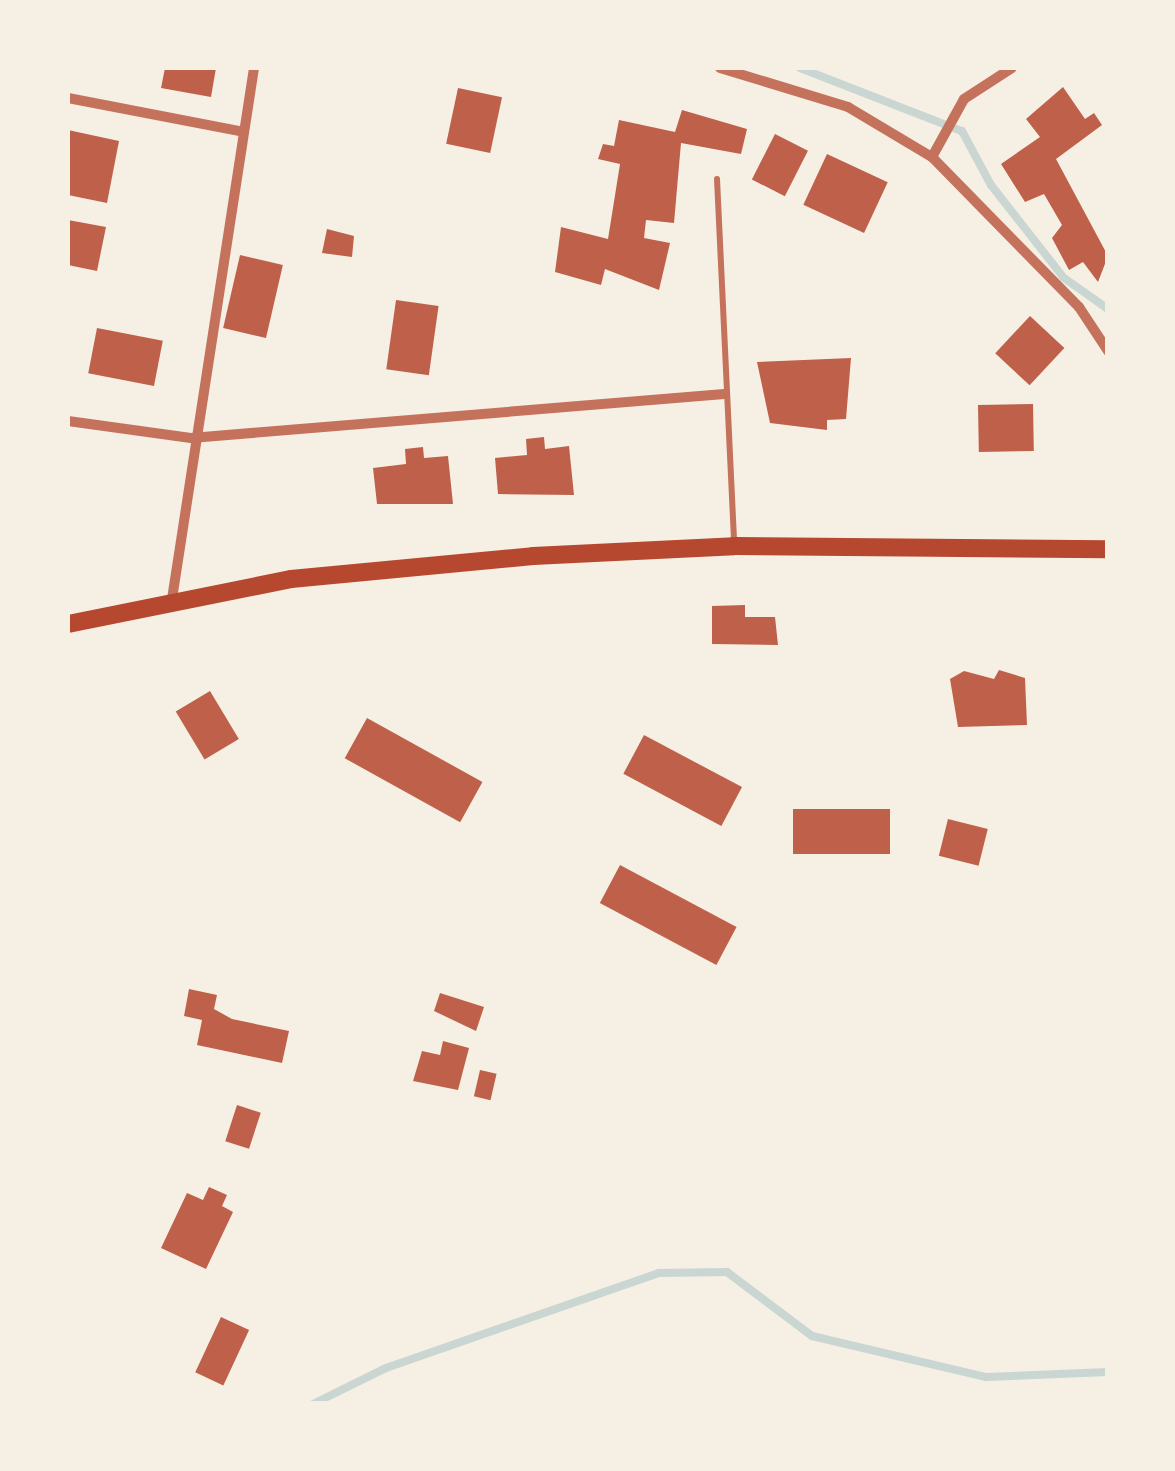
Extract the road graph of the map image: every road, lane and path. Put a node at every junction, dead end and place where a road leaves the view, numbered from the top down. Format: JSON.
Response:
{"nodes":[{"id":1,"x":254,"y":68,"type":"edge"},
{"id":2,"x":727,"y":68,"type":"edge"},
{"id":3,"x":1012,"y":68,"type":"edge"},
{"id":4,"x":68,"y":98,"type":"edge"},
{"id":5,"x":244,"y":132,"type":"junction"},
{"id":6,"x":932,"y":156,"type":"junction"},
{"id":7,"x":717,"y":179,"type":"dead end"},
{"id":8,"x":1108,"y":351,"type":"edge"},
{"id":9,"x":724,"y":394,"type":"junction"},
{"id":10,"x":68,"y":421,"type":"edge"},
{"id":11,"x":191,"y":438,"type":"junction"},
{"id":12,"x":734,"y":546,"type":"junction"},
{"id":13,"x":1108,"y":549,"type":"edge"},
{"id":14,"x":172,"y":598,"type":"junction"},
{"id":15,"x":68,"y":624,"type":"edge"}],
"edges":[{"from":1,"to":5,"type":"street"},
{"from":2,"to":6,"type":"street"},
{"from":3,"to":6,"type":"street"},
{"from":4,"to":5,"type":"street"},
{"from":5,"to":11,"type":"street"},
{"from":6,"to":8,"type":"street"},
{"from":7,"to":9,"type":"lane"},
{"from":9,"to":11,"type":"street"},
{"from":9,"to":12,"type":"lane"},
{"from":10,"to":11,"type":"street"},
{"from":11,"to":14,"type":"street"},
{"from":12,"to":13,"type":"main road"},
{"from":12,"to":14,"type":"main road"},
{"from":14,"to":15,"type":"main road"}]}
